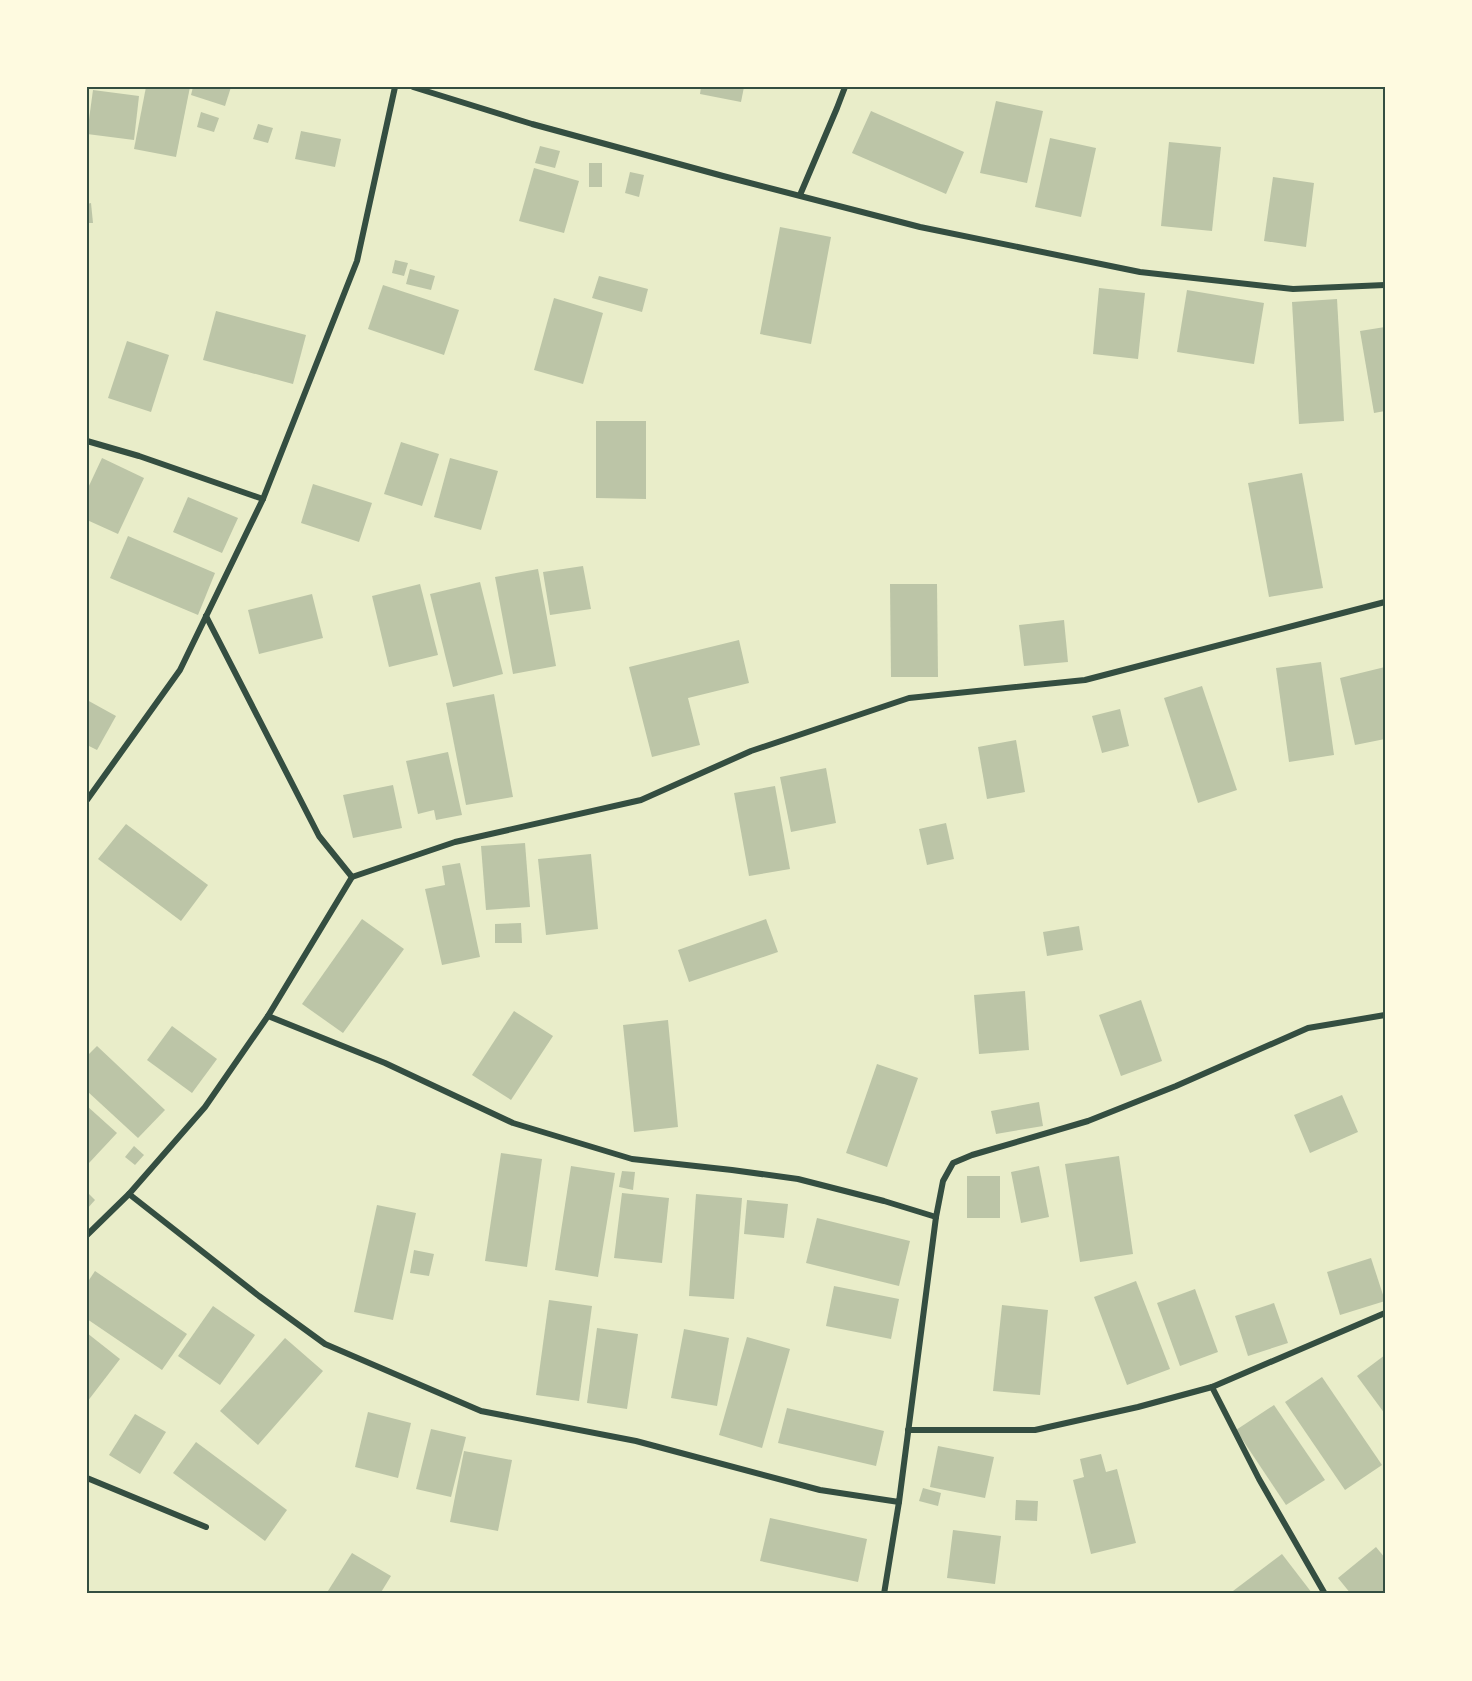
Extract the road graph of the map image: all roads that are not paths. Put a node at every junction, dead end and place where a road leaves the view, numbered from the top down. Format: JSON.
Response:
{"nodes":[{"id":1,"x":395,"y":87,"type":"edge"},
{"id":2,"x":413,"y":87,"type":"edge"},
{"id":3,"x":844,"y":87,"type":"edge"},
{"id":4,"x":800,"y":195,"type":"junction"},
{"id":5,"x":1385,"y":285,"type":"edge"},
{"id":6,"x":87,"y":441,"type":"edge"},
{"id":7,"x":263,"y":499,"type":"junction"},
{"id":8,"x":1385,"y":602,"type":"edge"},
{"id":9,"x":206,"y":616,"type":"junction"},
{"id":10,"x":87,"y":800,"type":"edge"},
{"id":11,"x":352,"y":877,"type":"junction"},
{"id":12,"x":1385,"y":1015,"type":"edge"},
{"id":13,"x":268,"y":1016,"type":"junction"},
{"id":14,"x":129,"y":1194,"type":"junction"},
{"id":15,"x":936,"y":1217,"type":"junction"},
{"id":16,"x":87,"y":1235,"type":"edge"},
{"id":17,"x":1385,"y":1313,"type":"edge"},
{"id":18,"x":1212,"y":1387,"type":"junction"},
{"id":19,"x":908,"y":1430,"type":"junction"},
{"id":20,"x":87,"y":1478,"type":"edge"},
{"id":21,"x":899,"y":1502,"type":"junction"},
{"id":22,"x":206,"y":1527,"type":"dead end"},
{"id":23,"x":884,"y":1594,"type":"edge"},
{"id":24,"x":1324,"y":1594,"type":"edge"}],
"edges":[{"from":1,"to":7,"type":"street"},
{"from":2,"to":4,"type":"street"},
{"from":3,"to":4,"type":"street"},
{"from":4,"to":5,"type":"street"},
{"from":6,"to":7,"type":"street"},
{"from":7,"to":9,"type":"street"},
{"from":8,"to":11,"type":"street"},
{"from":9,"to":10,"type":"street"},
{"from":9,"to":11,"type":"street"},
{"from":11,"to":13,"type":"street"},
{"from":12,"to":15,"type":"street"},
{"from":13,"to":14,"type":"street"},
{"from":13,"to":15,"type":"street"},
{"from":14,"to":16,"type":"street"},
{"from":14,"to":21,"type":"street"},
{"from":15,"to":19,"type":"street"},
{"from":17,"to":18,"type":"street"},
{"from":18,"to":19,"type":"street"},
{"from":18,"to":24,"type":"street"},
{"from":19,"to":21,"type":"street"},
{"from":20,"to":22,"type":"street"},
{"from":21,"to":23,"type":"street"}]}
